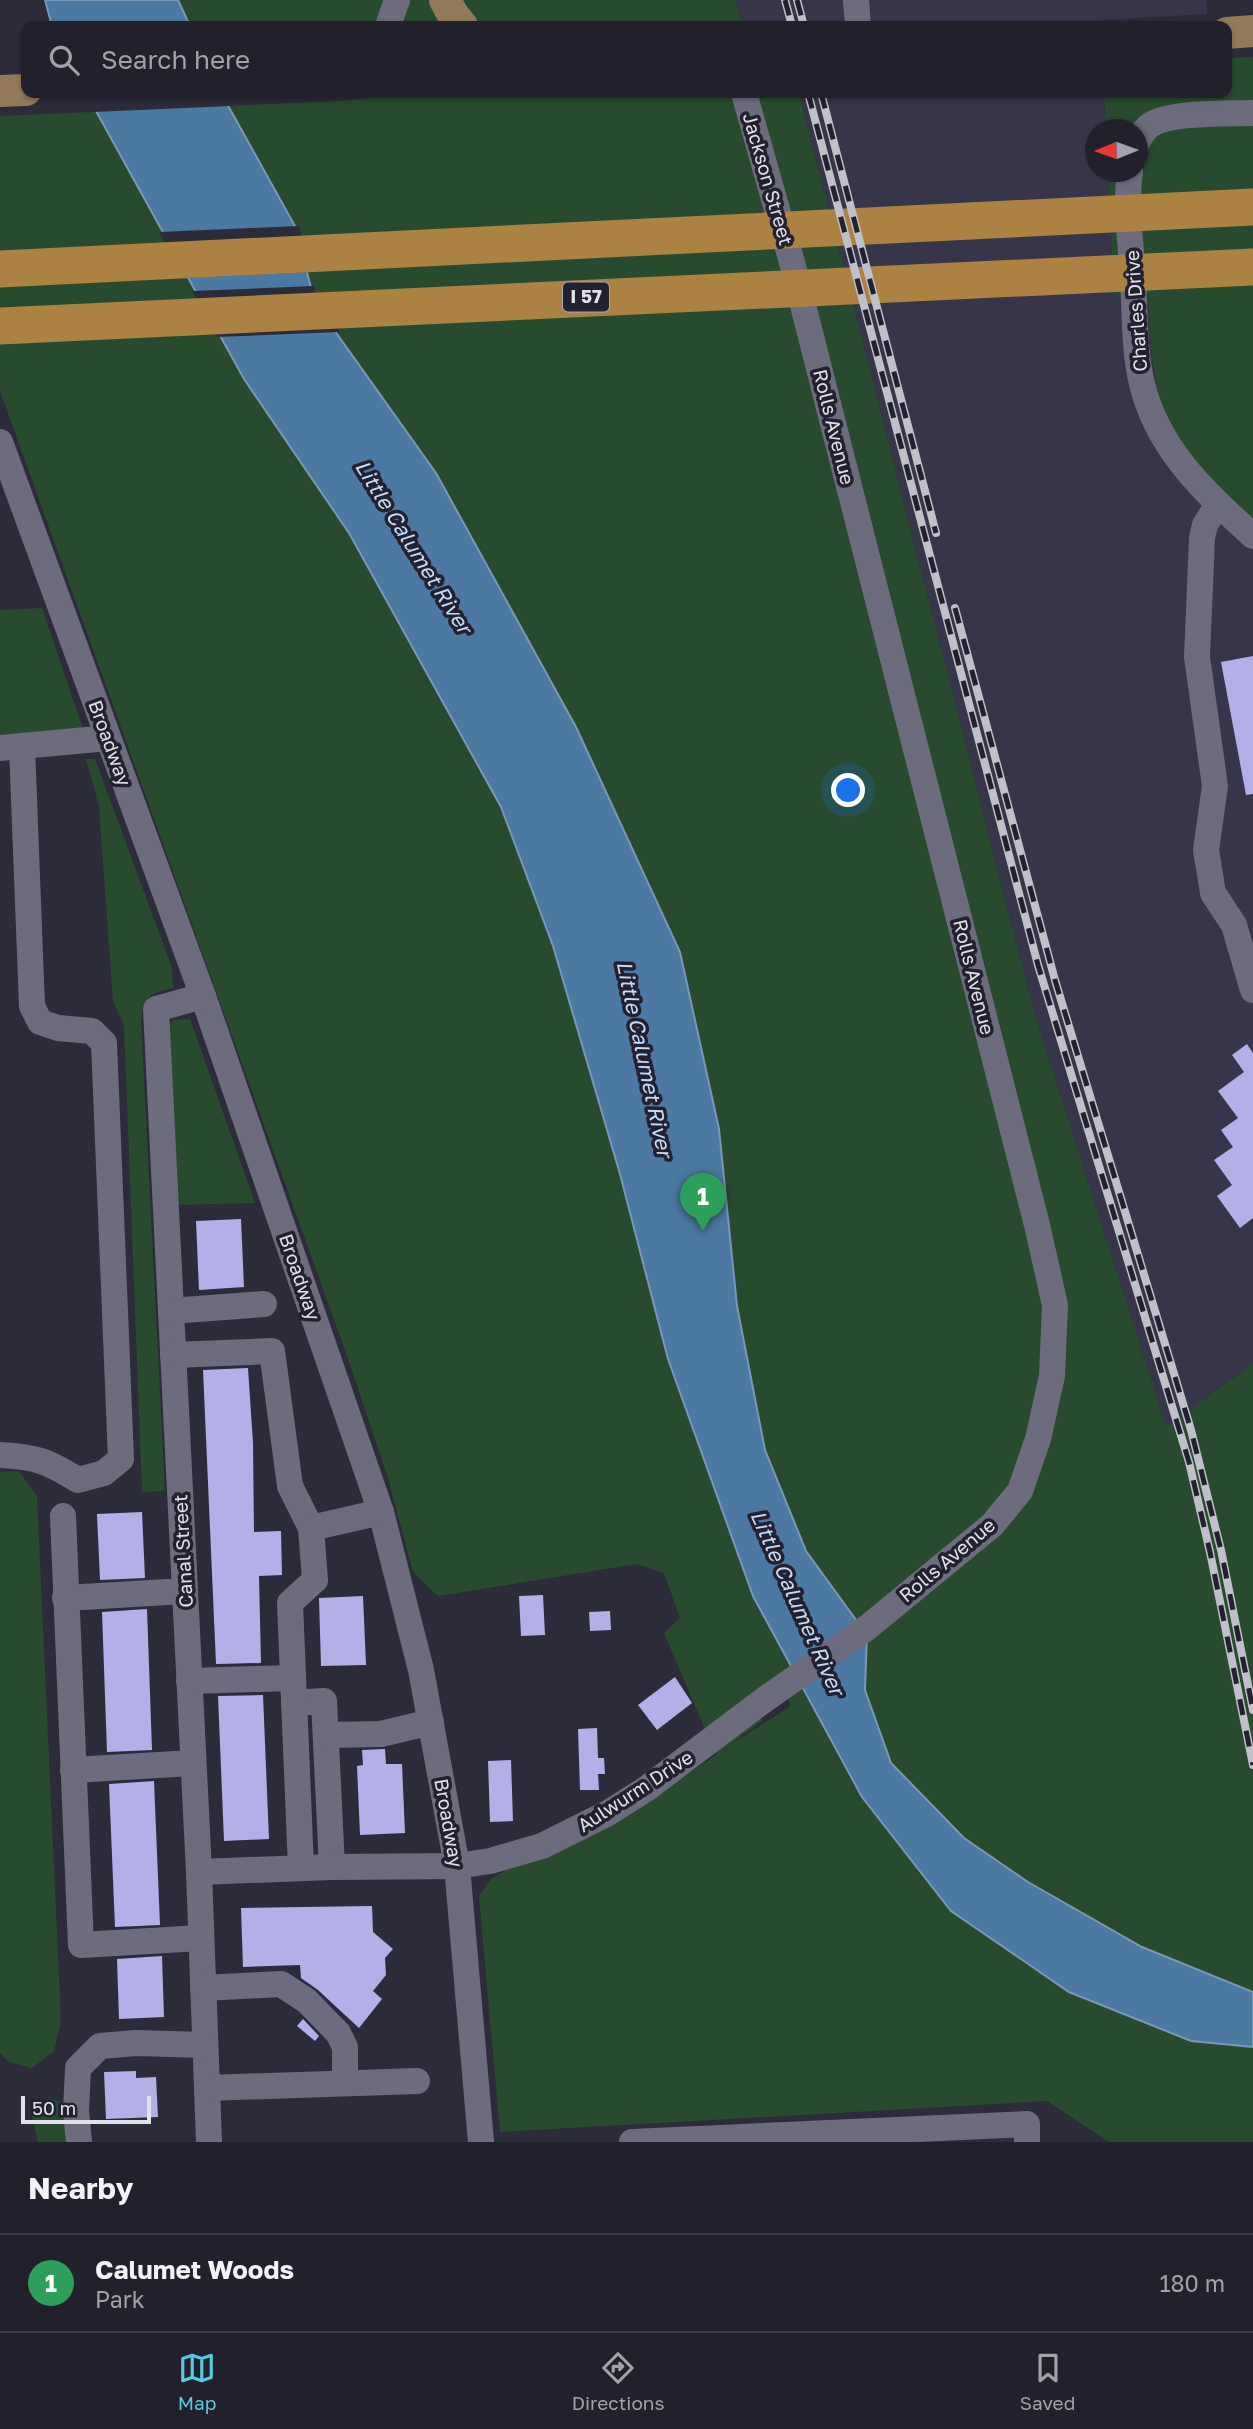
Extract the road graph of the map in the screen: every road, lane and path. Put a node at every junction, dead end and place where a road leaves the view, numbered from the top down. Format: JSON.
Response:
{"nodes":[{"id":1,"x":397,"y":0,"type":"edge"},
{"id":2,"x":415,"y":0,"type":"edge"},
{"id":3,"x":445,"y":0,"type":"edge"},
{"id":4,"x":856,"y":0,"type":"edge"},
{"id":5,"x":389,"y":21,"type":"edge"},
{"id":6,"x":409,"y":21,"type":"edge"},
{"id":7,"x":458,"y":21,"type":"edge"},
{"id":8,"x":858,"y":21,"type":"edge"},
{"id":9,"x":1253,"y":32,"type":"edge"},
{"id":10,"x":1232,"y":33,"type":"edge"},
{"id":11,"x":21,"y":90,"type":"edge"},
{"id":12,"x":0,"y":91,"type":"edge"},
{"id":13,"x":745,"y":98,"type":"edge"},
{"id":14,"x":1253,"y":113,"type":"edge"},
{"id":15,"x":1148,"y":126,"type":"edge"},
{"id":16,"x":1130,"y":182,"type":"edge"},
{"id":17,"x":1253,"y":206,"type":"edge"},
{"id":18,"x":793,"y":266,"type":"joint"},
{"id":19,"x":1253,"y":267,"type":"edge"},
{"id":20,"x":0,"y":269,"type":"edge"},
{"id":21,"x":0,"y":326,"type":"edge"},
{"id":22,"x":0,"y":442,"type":"edge"},
{"id":23,"x":1218,"y":504,"type":"junction"},
{"id":24,"x":1253,"y":536,"type":"edge"},
{"id":25,"x":108,"y":738,"type":"junction"},
{"id":26,"x":11,"y":747,"type":"edge"},
{"id":27,"x":1253,"y":990,"type":"edge"},
{"id":28,"x":203,"y":996,"type":"junction"},
{"id":29,"x":264,"y":1304,"type":"dead end"},
{"id":30,"x":172,"y":1311,"type":"junction"},
{"id":31,"x":173,"y":1355,"type":"junction"},
{"id":32,"x":0,"y":1455,"type":"edge"},
{"id":33,"x":381,"y":1512,"type":"junction"},
{"id":34,"x":63,"y":1516,"type":"dead end"},
{"id":35,"x":311,"y":1528,"type":"junction"},
{"id":36,"x":185,"y":1591,"type":"junction"},
{"id":37,"x":65,"y":1598,"type":"junction"},
{"id":38,"x":868,"y":1627,"type":"joint"},
{"id":39,"x":189,"y":1681,"type":"junction"},
{"id":40,"x":294,"y":1690,"type":"junction"},
{"id":41,"x":431,"y":1722,"type":"junction"},
{"id":42,"x":326,"y":1735,"type":"junction"},
{"id":43,"x":193,"y":1763,"type":"junction"},
{"id":44,"x":73,"y":1770,"type":"junction"},
{"id":45,"x":457,"y":1866,"type":"junction"},
{"id":46,"x":332,"y":1867,"type":"junction"},
{"id":47,"x":301,"y":1868,"type":"junction"},
{"id":48,"x":199,"y":1872,"type":"junction"},
{"id":49,"x":201,"y":1938,"type":"junction"},
{"id":50,"x":203,"y":1988,"type":"junction"},
{"id":51,"x":205,"y":2045,"type":"junction"},
{"id":52,"x":417,"y":2081,"type":"dead end"},
{"id":53,"x":345,"y":2083,"type":"junction"},
{"id":54,"x":207,"y":2088,"type":"junction"},
{"id":55,"x":1027,"y":2133,"type":"edge"},
{"id":56,"x":890,"y":2136,"type":"edge"},
{"id":57,"x":758,"y":2139,"type":"edge"},
{"id":58,"x":79,"y":2142,"type":"edge"},
{"id":59,"x":209,"y":2142,"type":"edge"},
{"id":60,"x":481,"y":2142,"type":"edge"},
{"id":61,"x":632,"y":2142,"type":"edge"}],
"edges":[{"from":1,"to":5,"type":"street"},
{"from":2,"to":6,"type":"street"},
{"from":3,"to":7,"type":"main road"},
{"from":4,"to":8,"type":"street"},
{"from":9,"to":10,"type":"main road"},
{"from":11,"to":12,"type":"main road"},
{"from":13,"to":18,"type":"street","name":"Jackson Street"},
{"from":14,"to":15,"type":"street"},
{"from":16,"to":23,"type":"street","name":"Charles Drive"},
{"from":17,"to":20,"type":"highway"},
{"from":18,"to":38,"type":"street","name":"Rolls Avenue"},
{"from":19,"to":21,"type":"highway","number":"I 57"},
{"from":22,"to":25,"type":"street","name":"Broadway"},
{"from":23,"to":24,"type":"street","name":"Charles Drive"},
{"from":23,"to":27,"type":"street"},
{"from":25,"to":26,"type":"street"},
{"from":25,"to":28,"type":"street","name":"Broadway"},
{"from":26,"to":32,"type":"street"},
{"from":28,"to":30,"type":"street","name":"Canal Street"},
{"from":28,"to":33,"type":"street","name":"Broadway"},
{"from":29,"to":30,"type":"street"},
{"from":30,"to":31,"type":"street","name":"Canal Street"},
{"from":31,"to":35,"type":"street"},
{"from":31,"to":36,"type":"street","name":"Canal Street"},
{"from":33,"to":35,"type":"street"},
{"from":33,"to":41,"type":"street","name":"Broadway"},
{"from":34,"to":37,"type":"street"},
{"from":35,"to":40,"type":"street"},
{"from":36,"to":37,"type":"street"},
{"from":36,"to":39,"type":"street","name":"Canal Street"},
{"from":37,"to":44,"type":"street"},
{"from":38,"to":45,"type":"street","name":"Aulwurm Drive"},
{"from":39,"to":40,"type":"street"},
{"from":39,"to":43,"type":"street","name":"Canal Street"},
{"from":40,"to":42,"type":"street"},
{"from":40,"to":47,"type":"street"},
{"from":41,"to":42,"type":"street"},
{"from":41,"to":45,"type":"street","name":"Broadway"},
{"from":42,"to":46,"type":"street"},
{"from":43,"to":44,"type":"street"},
{"from":43,"to":48,"type":"street","name":"Canal Street"},
{"from":44,"to":49,"type":"street"},
{"from":45,"to":46,"type":"street","name":"Aulwurm Drive"},
{"from":45,"to":60,"type":"street","name":"Broadway"},
{"from":46,"to":47,"type":"street","name":"Aulwurm Drive"},
{"from":47,"to":48,"type":"street","name":"Aulwurm Drive"},
{"from":48,"to":49,"type":"street","name":"Canal Street"},
{"from":49,"to":50,"type":"street","name":"Canal Street"},
{"from":50,"to":51,"type":"street","name":"Canal Street"},
{"from":50,"to":53,"type":"street"},
{"from":51,"to":54,"type":"street","name":"Canal Street"},
{"from":51,"to":58,"type":"street"},
{"from":52,"to":53,"type":"street"},
{"from":53,"to":54,"type":"street"},
{"from":54,"to":59,"type":"street","name":"Canal Street"},
{"from":55,"to":56,"type":"street"},
{"from":56,"to":57,"type":"street"},
{"from":57,"to":61,"type":"street"}]}
